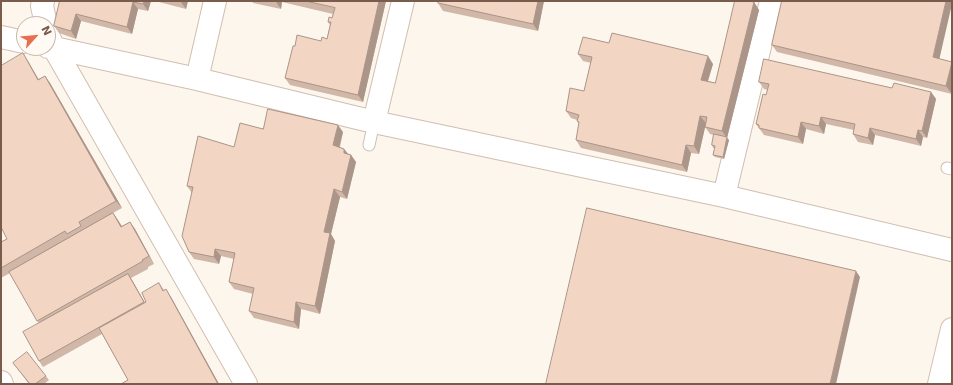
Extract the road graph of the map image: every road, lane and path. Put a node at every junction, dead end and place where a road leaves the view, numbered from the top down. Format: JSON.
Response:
{"nodes":[{"id":1,"x":43,"y":1,"type":"edge"},
{"id":2,"x":215,"y":1,"type":"edge"},
{"id":3,"x":403,"y":1,"type":"edge"},
{"id":4,"x":771,"y":1,"type":"edge"},
{"id":5,"x":44,"y":16,"type":"edge"},
{"id":6,"x":1,"y":37,"type":"edge"},
{"id":7,"x":16,"y":40,"type":"edge"},
{"id":8,"x":56,"y":44,"type":"edge"},
{"id":9,"x":56,"y":53,"type":"edge"},
{"id":10,"x":197,"y":79,"type":"junction"},
{"id":11,"x":374,"y":122,"type":"junction"},
{"id":12,"x":369,"y":146,"type":"dead end"},
{"id":13,"x":724,"y":196,"type":"junction"},
{"id":14,"x":952,"y":250,"type":"edge"},
{"id":15,"x":952,"y":329,"type":"edge"},
{"id":16,"x":246,"y":384,"type":"edge"},
{"id":17,"x":939,"y":384,"type":"edge"}],
"edges":[{"from":1,"to":5,"type":"street"},
{"from":2,"to":10,"type":"street"},
{"from":3,"to":11,"type":"street"},
{"from":4,"to":13,"type":"street"},
{"from":6,"to":7,"type":"street"},
{"from":8,"to":10,"type":"street"},
{"from":9,"to":16,"type":"street"},
{"from":10,"to":11,"type":"street"},
{"from":11,"to":12,"type":"lane"},
{"from":11,"to":13,"type":"street"},
{"from":13,"to":14,"type":"street"},
{"from":15,"to":17,"type":"street"}]}
